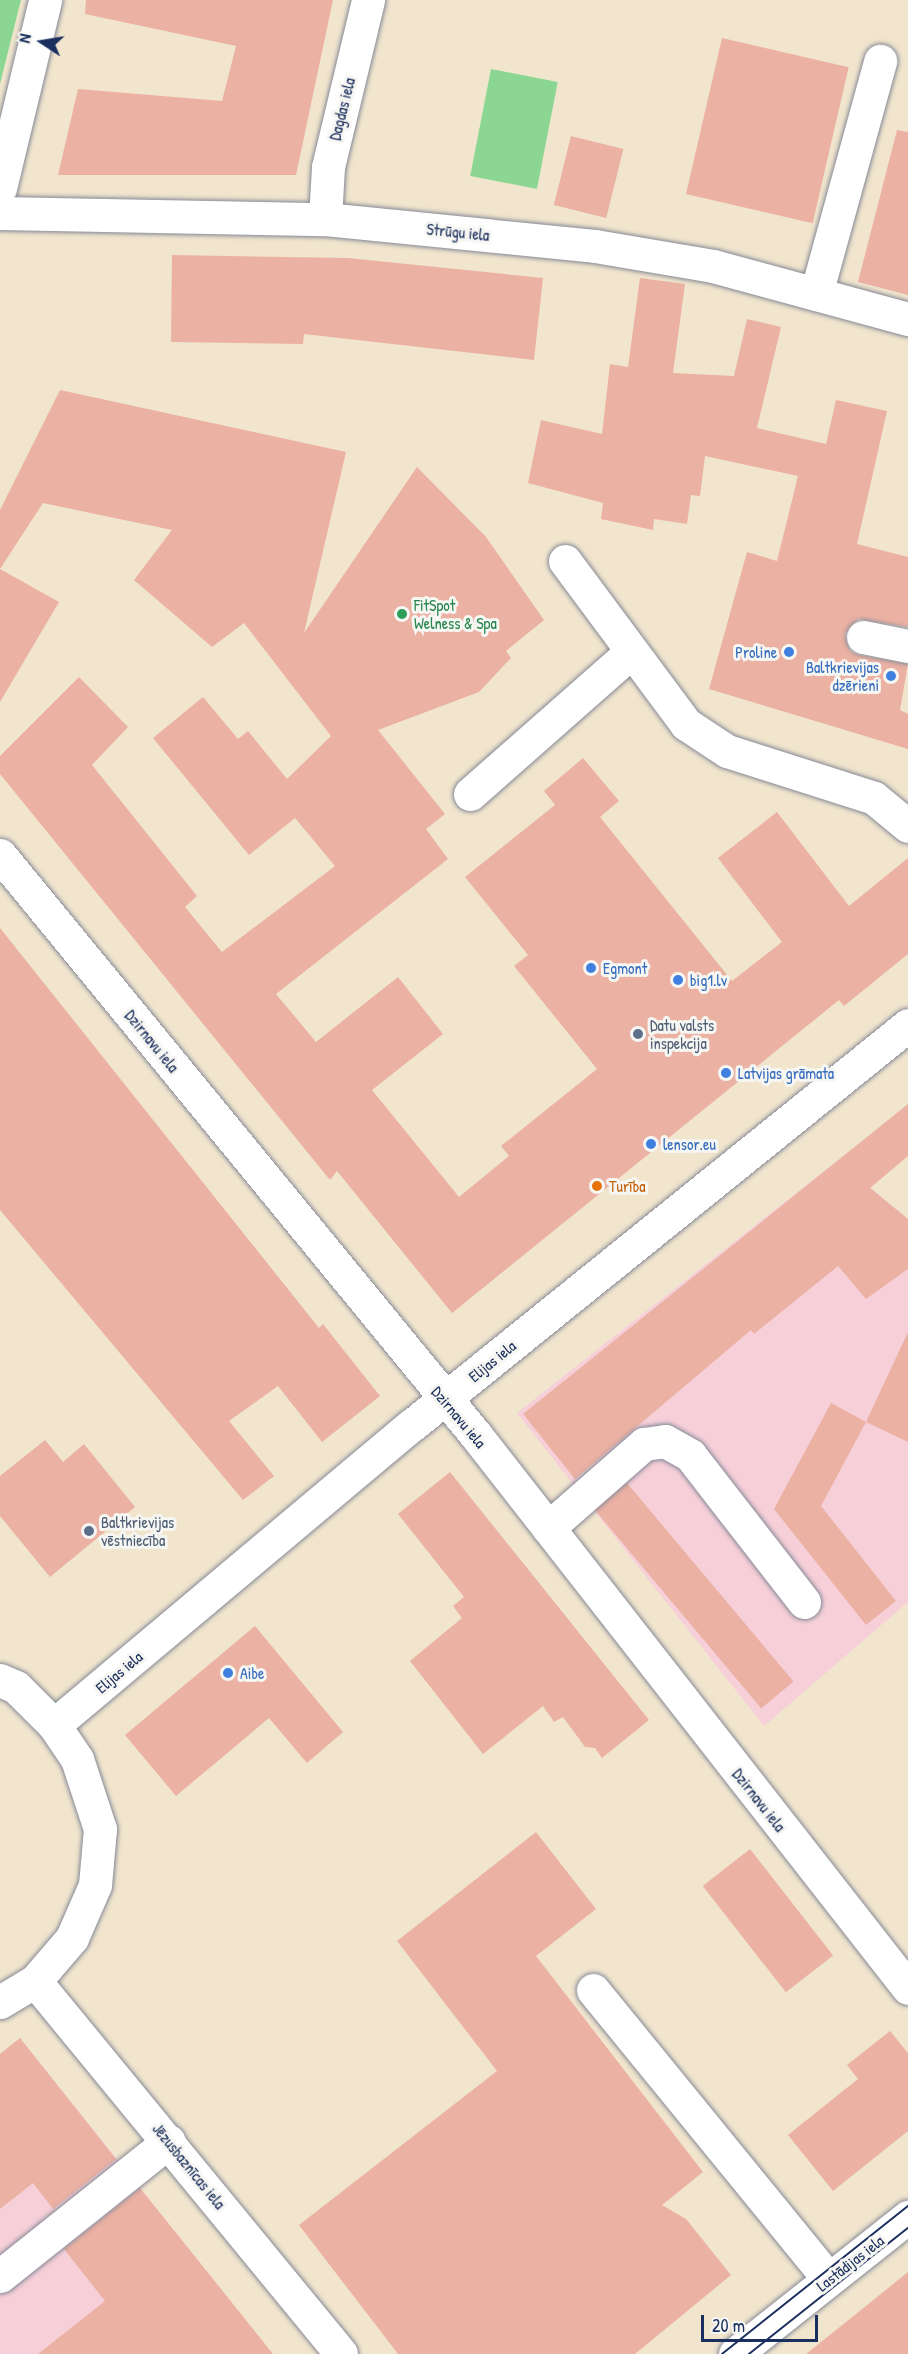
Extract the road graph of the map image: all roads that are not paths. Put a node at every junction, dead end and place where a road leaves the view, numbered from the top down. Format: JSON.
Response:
{"nodes":[{"id":1,"x":45,"y":0,"type":"edge"},
{"id":2,"x":368,"y":0,"type":"edge"},
{"id":3,"x":880,"y":61,"type":"dead end"},
{"id":4,"x":0,"y":188,"type":"edge"},
{"id":5,"x":0,"y":213,"type":"edge"},
{"id":6,"x":325,"y":219,"type":"junction"},
{"id":7,"x":816,"y":294,"type":"junction"},
{"id":8,"x":908,"y":319,"type":"edge"},
{"id":9,"x":565,"y":561,"type":"dead end"},
{"id":10,"x":863,"y":637,"type":"dead end"},
{"id":11,"x":908,"y":646,"type":"edge"},
{"id":12,"x":631,"y":652,"type":"junction"},
{"id":13,"x":470,"y":794,"type":"dead end"},
{"id":14,"x":908,"y":826,"type":"edge"},
{"id":15,"x":0,"y":855,"type":"edge"},
{"id":16,"x":908,"y":1025,"type":"edge"},
{"id":17,"x":444,"y":1400,"type":"junction"},
{"id":18,"x":548,"y":1528,"type":"junction"},
{"id":19,"x":804,"y":1602,"type":"dead end"},
{"id":20,"x":0,"y":1680,"type":"edge"},
{"id":21,"x":54,"y":1725,"type":"junction"},
{"id":22,"x":35,"y":1981,"type":"junction"},
{"id":23,"x":908,"y":1988,"type":"edge"},
{"id":24,"x":593,"y":1990,"type":"dead end"},
{"id":25,"x":0,"y":2002,"type":"edge"},
{"id":26,"x":169,"y":2141,"type":"junction"},
{"id":27,"x":908,"y":2217,"type":"edge"},
{"id":28,"x":0,"y":2276,"type":"edge"},
{"id":29,"x":829,"y":2279,"type":"junction"},
{"id":30,"x":341,"y":2354,"type":"edge"},
{"id":31,"x":735,"y":2354,"type":"edge"}],
"edges":[{"from":1,"to":4,"type":"street"},
{"from":2,"to":6,"type":"street","name":"Dagdas iela"},
{"from":3,"to":7,"type":"street"},
{"from":5,"to":6,"type":"street","name":"Strūgu iela"},
{"from":6,"to":7,"type":"street","name":"Strūgu iela"},
{"from":7,"to":8,"type":"street","name":"Strūgu iela"},
{"from":9,"to":12,"type":"street"},
{"from":10,"to":11,"type":"street"},
{"from":12,"to":13,"type":"street"},
{"from":12,"to":14,"type":"street"},
{"from":15,"to":17,"type":"street","name":"Dzirnavu iela"},
{"from":16,"to":17,"type":"street","name":"Elijas iela"},
{"from":17,"to":18,"type":"street","name":"Dzirnavu iela"},
{"from":17,"to":21,"type":"street","name":"Elijas iela"},
{"from":18,"to":19,"type":"street"},
{"from":18,"to":23,"type":"street","name":"Dzirnavu iela"},
{"from":20,"to":21,"type":"street"},
{"from":21,"to":22,"type":"street"},
{"from":22,"to":25,"type":"street"},
{"from":22,"to":26,"type":"street","name":"Jēzusbaznīcas iela"},
{"from":24,"to":29,"type":"street"},
{"from":26,"to":28,"type":"street"},
{"from":26,"to":30,"type":"street","name":"Jēzusbaznīcas iela"},
{"from":27,"to":29,"type":"street","name":"Lastādijas iela"},
{"from":29,"to":31,"type":"street","name":"Lastādijas iela"}]}
